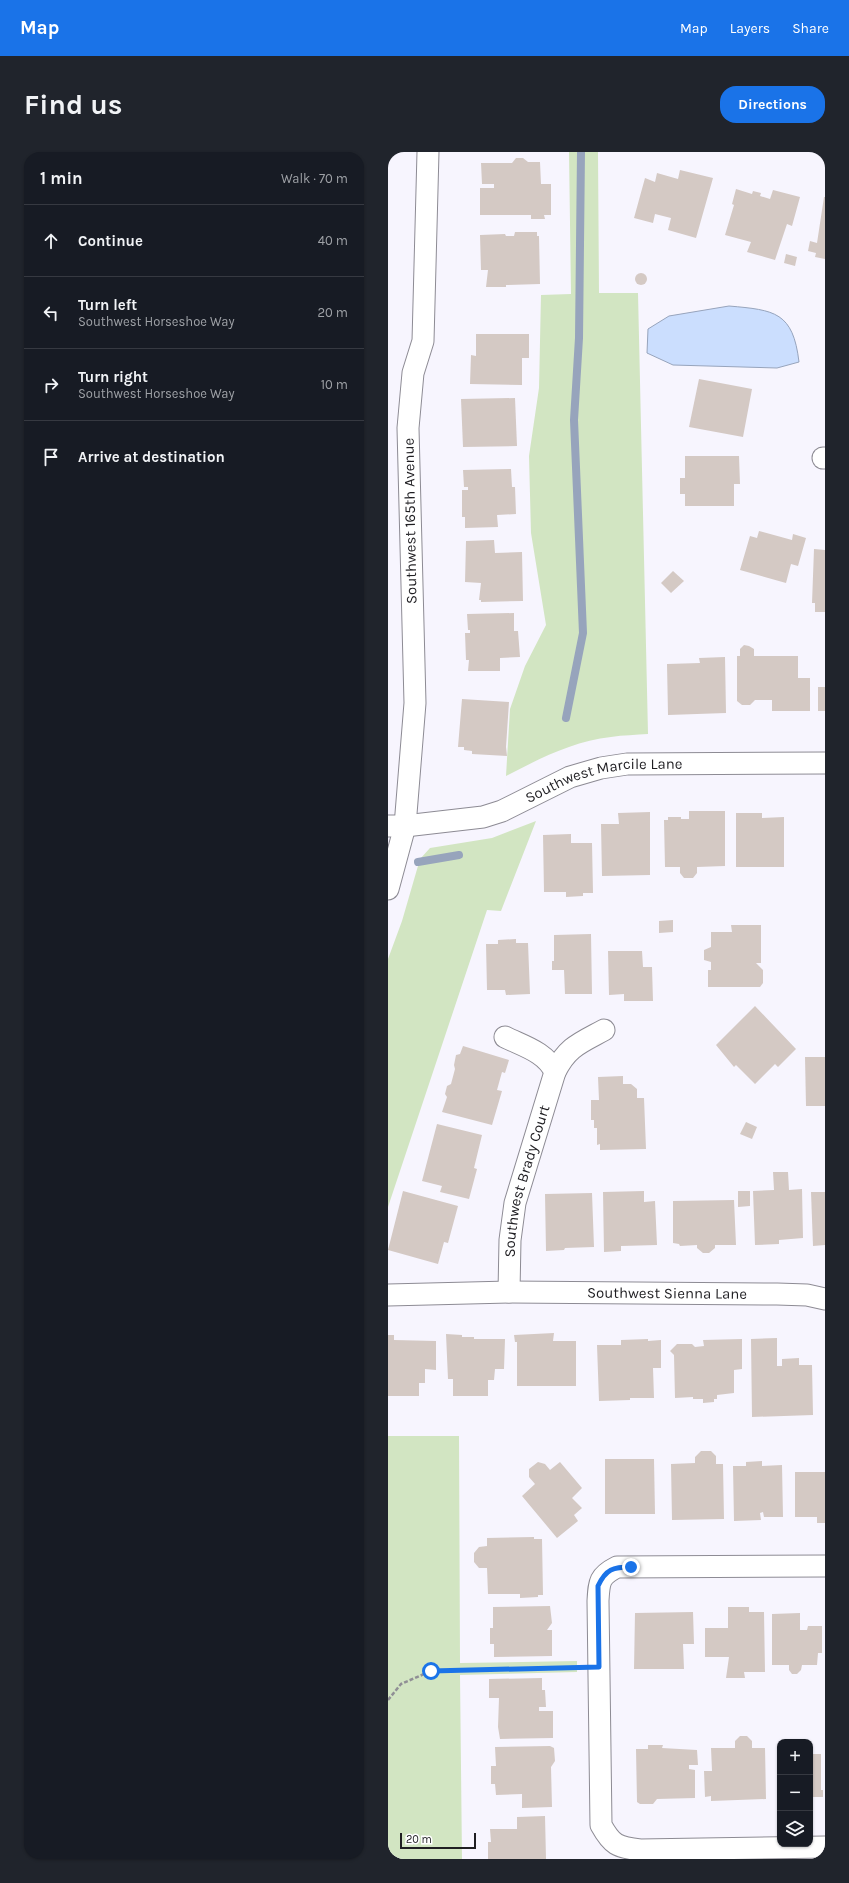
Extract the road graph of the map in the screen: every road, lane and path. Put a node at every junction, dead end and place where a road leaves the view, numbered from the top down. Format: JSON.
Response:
{"nodes":[{"id":1,"x":428,"y":152,"type":"edge"},
{"id":2,"x":825,"y":763,"type":"edge"},
{"id":3,"x":397,"y":826,"type":"edge"},
{"id":4,"x":388,"y":889,"type":"edge"},
{"id":5,"x":604,"y":1030,"type":"dead end"},
{"id":6,"x":505,"y":1037,"type":"dead end"},
{"id":7,"x":555,"y":1072,"type":"junction"},
{"id":8,"x":509,"y":1292,"type":"junction"},
{"id":9,"x":388,"y":1295,"type":"edge"},
{"id":10,"x":825,"y":1299,"type":"edge"},
{"id":11,"x":825,"y":1566,"type":"edge"},
{"id":12,"x":599,"y":1667,"type":"junction"},
{"id":13,"x":388,"y":1700,"type":"edge"},
{"id":14,"x":825,"y":1847,"type":"edge"}],
"edges":[{"from":1,"to":3,"type":"street","name":"Southwest 165th Avenue"},
{"from":2,"to":3,"type":"street","name":"Southwest Marcile Lane"},
{"from":3,"to":4,"type":"street","name":"Southwest 165th Avenue"},
{"from":5,"to":7,"type":"street","name":"Southwest Brady Court"},
{"from":6,"to":7,"type":"street"},
{"from":7,"to":8,"type":"street","name":"Southwest Brady Court"},
{"from":8,"to":9,"type":"street"},
{"from":8,"to":10,"type":"street","name":"Southwest Sienna Lane"},
{"from":11,"to":12,"type":"street"},
{"from":12,"to":13,"type":"path"},
{"from":12,"to":14,"type":"street"}]}
